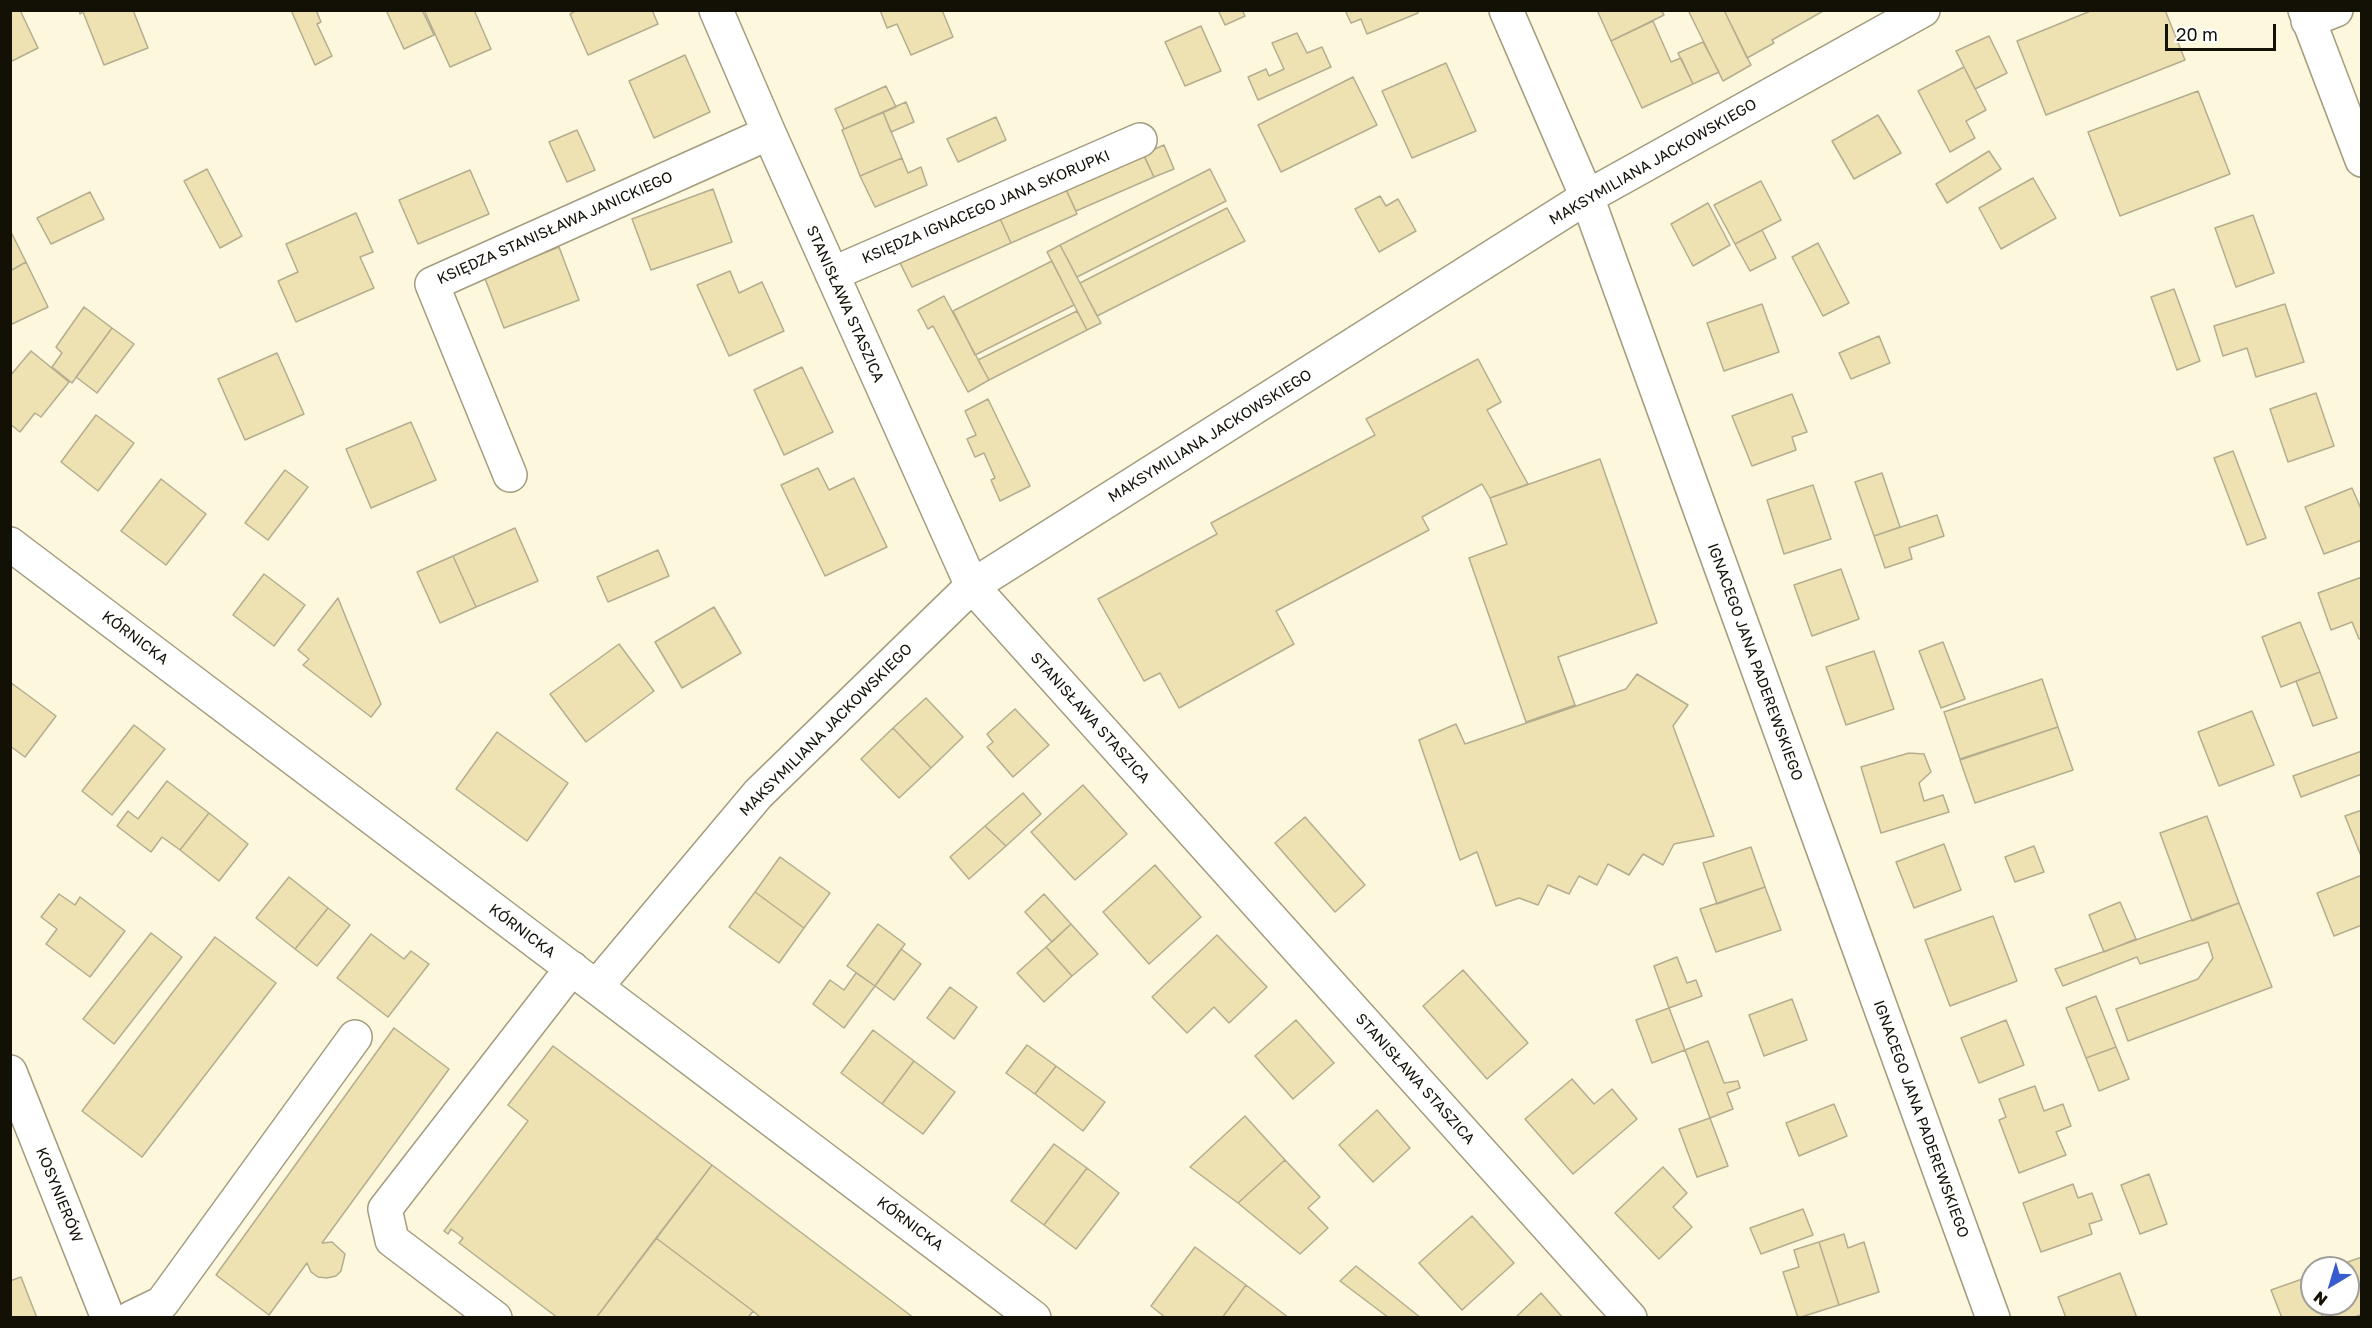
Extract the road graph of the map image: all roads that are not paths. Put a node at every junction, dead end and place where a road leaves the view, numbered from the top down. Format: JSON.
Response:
{"nodes":[{"id":1,"x":716,"y":10,"type":"edge"},
{"id":2,"x":1506,"y":10,"type":"edge"},
{"id":3,"x":1923,"y":10,"type":"edge"},
{"id":4,"x":2316,"y":14,"type":"edge"},
{"id":5,"x":769,"y":133,"type":"junction"},
{"id":6,"x":1140,"y":140,"type":"dead end"},
{"id":7,"x":2361,"y":160,"type":"edge"},
{"id":8,"x":1587,"y":197,"type":"junction"},
{"id":9,"x":832,"y":274,"type":"junction"},
{"id":10,"x":510,"y":475,"type":"dead end"},
{"id":11,"x":10,"y":544,"type":"edge"},
{"id":12,"x":972,"y":586,"type":"junction"},
{"id":13,"x":584,"y":977,"type":"junction"},
{"id":14,"x":355,"y":1037,"type":"dead end"},
{"id":15,"x":10,"y":1072,"type":"edge"},
{"id":16,"x":108,"y":1317,"type":"edge"},
{"id":17,"x":131,"y":1317,"type":"edge"},
{"id":18,"x":495,"y":1317,"type":"edge"},
{"id":19,"x":1034,"y":1317,"type":"edge"},
{"id":20,"x":1629,"y":1317,"type":"edge"},
{"id":21,"x":1993,"y":1317,"type":"edge"}],
"edges":[{"from":1,"to":5,"type":"street","name":"STANISŁAWA STASZICA"},
{"from":2,"to":8,"type":"street","name":"IGNACEGO JANA PADEREWSKIEGO"},
{"from":3,"to":8,"type":"street","name":"MAKSYMILIANA JACKOWSKIEGO"},
{"from":4,"to":7,"type":"street"},
{"from":5,"to":9,"type":"street","name":"STANISŁAWA STASZICA"},
{"from":5,"to":10,"type":"street","name":"KSIĘDZA STANISŁAWA JANICKIEGO"},
{"from":6,"to":9,"type":"street","name":"KSIĘDZA IGNACEGO JANA SKORUPKI"},
{"from":8,"to":12,"type":"street","name":"MAKSYMILIANA JACKOWSKIEGO"},
{"from":8,"to":21,"type":"street","name":"IGNACEGO JANA PADEREWSKIEGO"},
{"from":9,"to":12,"type":"street","name":"STANISŁAWA STASZICA"},
{"from":11,"to":13,"type":"street","name":"KÓRNICKA"},
{"from":12,"to":13,"type":"street","name":"MAKSYMILIANA JACKOWSKIEGO"},
{"from":12,"to":20,"type":"street","name":"STANISŁAWA STASZICA"},
{"from":13,"to":18,"type":"street","name":"MAKSYMILIANA JACKOWSKIEGO"},
{"from":13,"to":19,"type":"street","name":"KÓRNICKA"},
{"from":14,"to":17,"type":"street"},
{"from":15,"to":16,"type":"street","name":"KOSYNIERÓW"}]}
